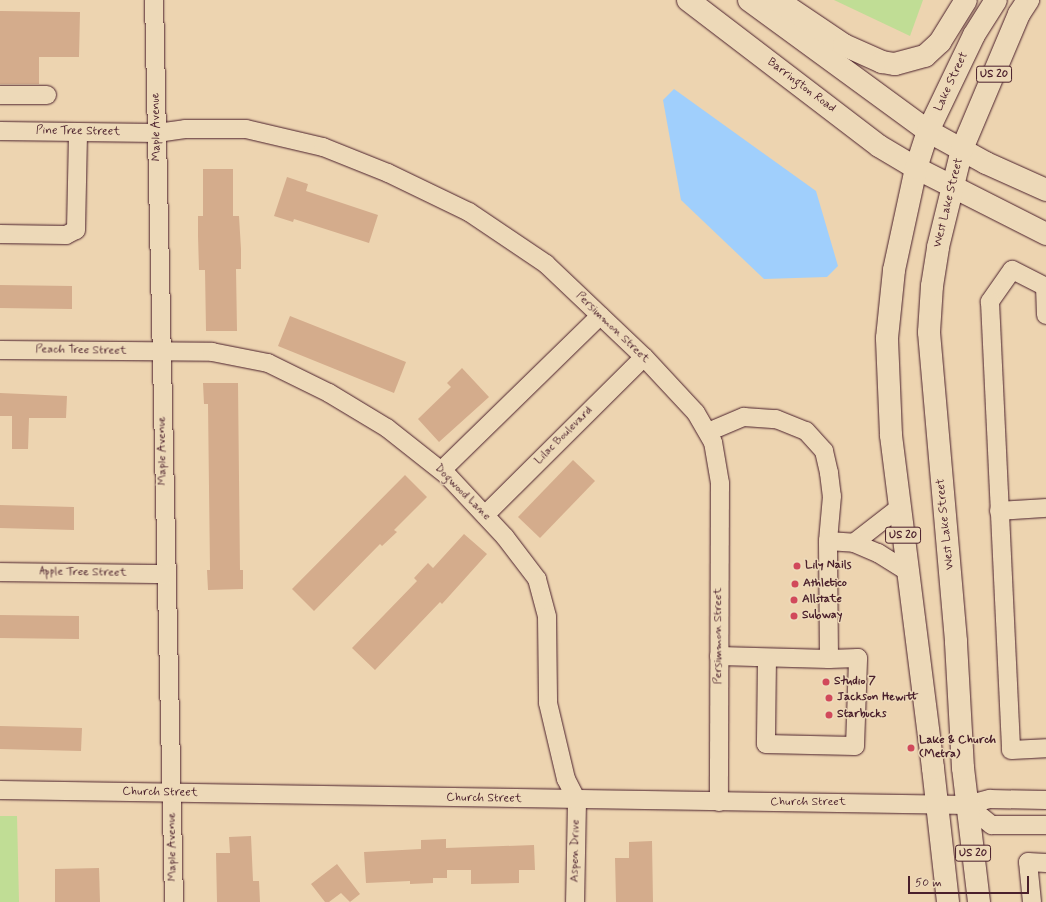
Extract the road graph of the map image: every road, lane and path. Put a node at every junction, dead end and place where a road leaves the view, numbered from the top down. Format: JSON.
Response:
{"nodes":[{"id":1,"x":154,"y":0,"type":"edge"},
{"id":2,"x":688,"y":0,"type":"edge"},
{"id":3,"x":749,"y":0,"type":"edge"},
{"id":4,"x":778,"y":0,"type":"edge"},
{"id":5,"x":966,"y":0,"type":"edge"},
{"id":6,"x":996,"y":0,"type":"edge"},
{"id":7,"x":1028,"y":0,"type":"edge"},
{"id":8,"x":0,"y":95,"type":"edge"},
{"id":9,"x":47,"y":95,"type":"dead end"},
{"id":10,"x":0,"y":131,"type":"edge"},
{"id":11,"x":928,"y":131,"type":"junction"},
{"id":12,"x":78,"y":132,"type":"junction"},
{"id":13,"x":157,"y":133,"type":"junction"},
{"id":14,"x":962,"y":149,"type":"junction"},
{"id":15,"x":916,"y":168,"type":"junction"},
{"id":16,"x":951,"y":186,"type":"junction"},
{"id":17,"x":1046,"y":190,"type":"edge"},
{"id":18,"x":0,"y":234,"type":"edge"},
{"id":19,"x":1046,"y":234,"type":"edge"},
{"id":20,"x":1045,"y":287,"type":"edge"},
{"id":21,"x":1046,"y":315,"type":"edge"},
{"id":22,"x":600,"y":316,"type":"junction"},
{"id":23,"x":0,"y":350,"type":"edge"},
{"id":24,"x":161,"y":351,"type":"junction"},
{"id":25,"x":644,"y":357,"type":"junction"},
{"id":26,"x":708,"y":432,"type":"junction"},
{"id":27,"x":442,"y":470,"type":"junction"},
{"id":28,"x":900,"y":507,"type":"junction"},
{"id":29,"x":1046,"y":508,"type":"edge"},
{"id":30,"x":999,"y":511,"type":"junction"},
{"id":31,"x":485,"y":515,"type":"junction"},
{"id":32,"x":828,"y":541,"type":"junction"},
{"id":33,"x":854,"y":542,"type":"junction"},
{"id":34,"x":0,"y":572,"type":"edge"},
{"id":35,"x":908,"y":572,"type":"junction"},
{"id":36,"x":166,"y":574,"type":"junction"},
{"id":37,"x":719,"y":656,"type":"junction"},
{"id":38,"x":766,"y":658,"type":"junction"},
{"id":39,"x":829,"y":659,"type":"junction"},
{"id":40,"x":1046,"y":748,"type":"edge"},
{"id":41,"x":0,"y":790,"type":"edge"},
{"id":42,"x":172,"y":793,"type":"junction"},
{"id":43,"x":1046,"y":800,"type":"edge"},
{"id":44,"x":577,"y":801,"type":"junction"},
{"id":45,"x":719,"y":802,"type":"junction"},
{"id":46,"x":938,"y":804,"type":"junction"},
{"id":47,"x":967,"y":805,"type":"junction"},
{"id":48,"x":1046,"y":825,"type":"edge"},
{"id":49,"x":1046,"y":863,"type":"edge"},
{"id":50,"x":174,"y":902,"type":"edge"},
{"id":51,"x":575,"y":902,"type":"edge"},
{"id":52,"x":948,"y":902,"type":"edge"},
{"id":53,"x":979,"y":902,"type":"edge"},
{"id":54,"x":1032,"y":902,"type":"edge"}],
"edges":[{"from":1,"to":13,"type":"street","name":"Maple Avenue"},
{"from":2,"to":15,"type":"main road","name":"Barrington Road"},
{"from":3,"to":11,"type":"main road"},
{"from":4,"to":5,"type":"main road"},
{"from":6,"to":11,"type":"main road","name":"Lake Street","number":"US 20"},
{"from":7,"to":14,"type":"main road","number":"US 20"},
{"from":8,"to":9,"type":"street"},
{"from":10,"to":12,"type":"street","name":"Pine Tree Street"},
{"from":11,"to":14,"type":"main road"},
{"from":11,"to":15,"type":"main road","name":"Lake Street","number":"US 20"},
{"from":12,"to":13,"type":"street","name":"Pine Tree Street"},
{"from":12,"to":18,"type":"street"},
{"from":13,"to":22,"type":"street","name":"Persimmon Street"},
{"from":13,"to":24,"type":"street","name":"Maple Avenue"},
{"from":14,"to":16,"type":"main road","name":"West Lake Street","number":"US 20"},
{"from":14,"to":17,"type":"main road"},
{"from":15,"to":16,"type":"main road","name":"Barrington Road"},
{"from":15,"to":28,"type":"main road","number":"US 20"},
{"from":16,"to":19,"type":"main road","name":"Barrington Road"},
{"from":16,"to":47,"type":"main road","name":"West Lake Street","number":"US 20"},
{"from":20,"to":21,"type":"street"},
{"from":20,"to":30,"type":"street"},
{"from":22,"to":25,"type":"street","name":"Persimmon Street"},
{"from":22,"to":27,"type":"street"},
{"from":23,"to":24,"type":"street","name":"Peach Tree Street"},
{"from":24,"to":27,"type":"street","name":"Dogwood Lane"},
{"from":24,"to":36,"type":"street","name":"Maple Avenue"},
{"from":25,"to":26,"type":"street","name":"Persimmon Street"},
{"from":25,"to":31,"type":"street","name":"Lilac Boulevard"},
{"from":26,"to":32,"type":"street"},
{"from":26,"to":37,"type":"street","name":"Persimmon Street"},
{"from":27,"to":31,"type":"street","name":"Dogwood Lane"},
{"from":28,"to":33,"type":"street"},
{"from":28,"to":35,"type":"main road","number":"US 20"},
{"from":29,"to":30,"type":"street"},
{"from":30,"to":40,"type":"street"},
{"from":31,"to":44,"type":"street","name":"Dogwood Lane"},
{"from":32,"to":33,"type":"street"},
{"from":32,"to":39,"type":"street"},
{"from":33,"to":35,"type":"street"},
{"from":34,"to":36,"type":"street","name":"Apple Tree Street"},
{"from":35,"to":46,"type":"main road","number":"US 20"},
{"from":36,"to":42,"type":"street","name":"Maple Avenue"},
{"from":37,"to":38,"type":"street"},
{"from":37,"to":45,"type":"street","name":"Persimmon Street"},
{"from":38,"to":39,"type":"street"},
{"from":38,"to":39,"type":"street"},
{"from":41,"to":42,"type":"street","name":"Church Street"},
{"from":42,"to":44,"type":"street","name":"Church Street"},
{"from":42,"to":50,"type":"street","name":"Maple Avenue"},
{"from":43,"to":47,"type":"street","name":"Church Street"},
{"from":44,"to":45,"type":"street","name":"Church Street"},
{"from":44,"to":51,"type":"street","name":"Aspen Drive"},
{"from":45,"to":46,"type":"street","name":"Church Street"},
{"from":46,"to":47,"type":"street","name":"Church Street"},
{"from":46,"to":52,"type":"main road","number":"US 20"},
{"from":47,"to":48,"type":"street"},
{"from":47,"to":53,"type":"main road","name":"West Lake Street","number":"US 20"},
{"from":49,"to":54,"type":"street"}]}
